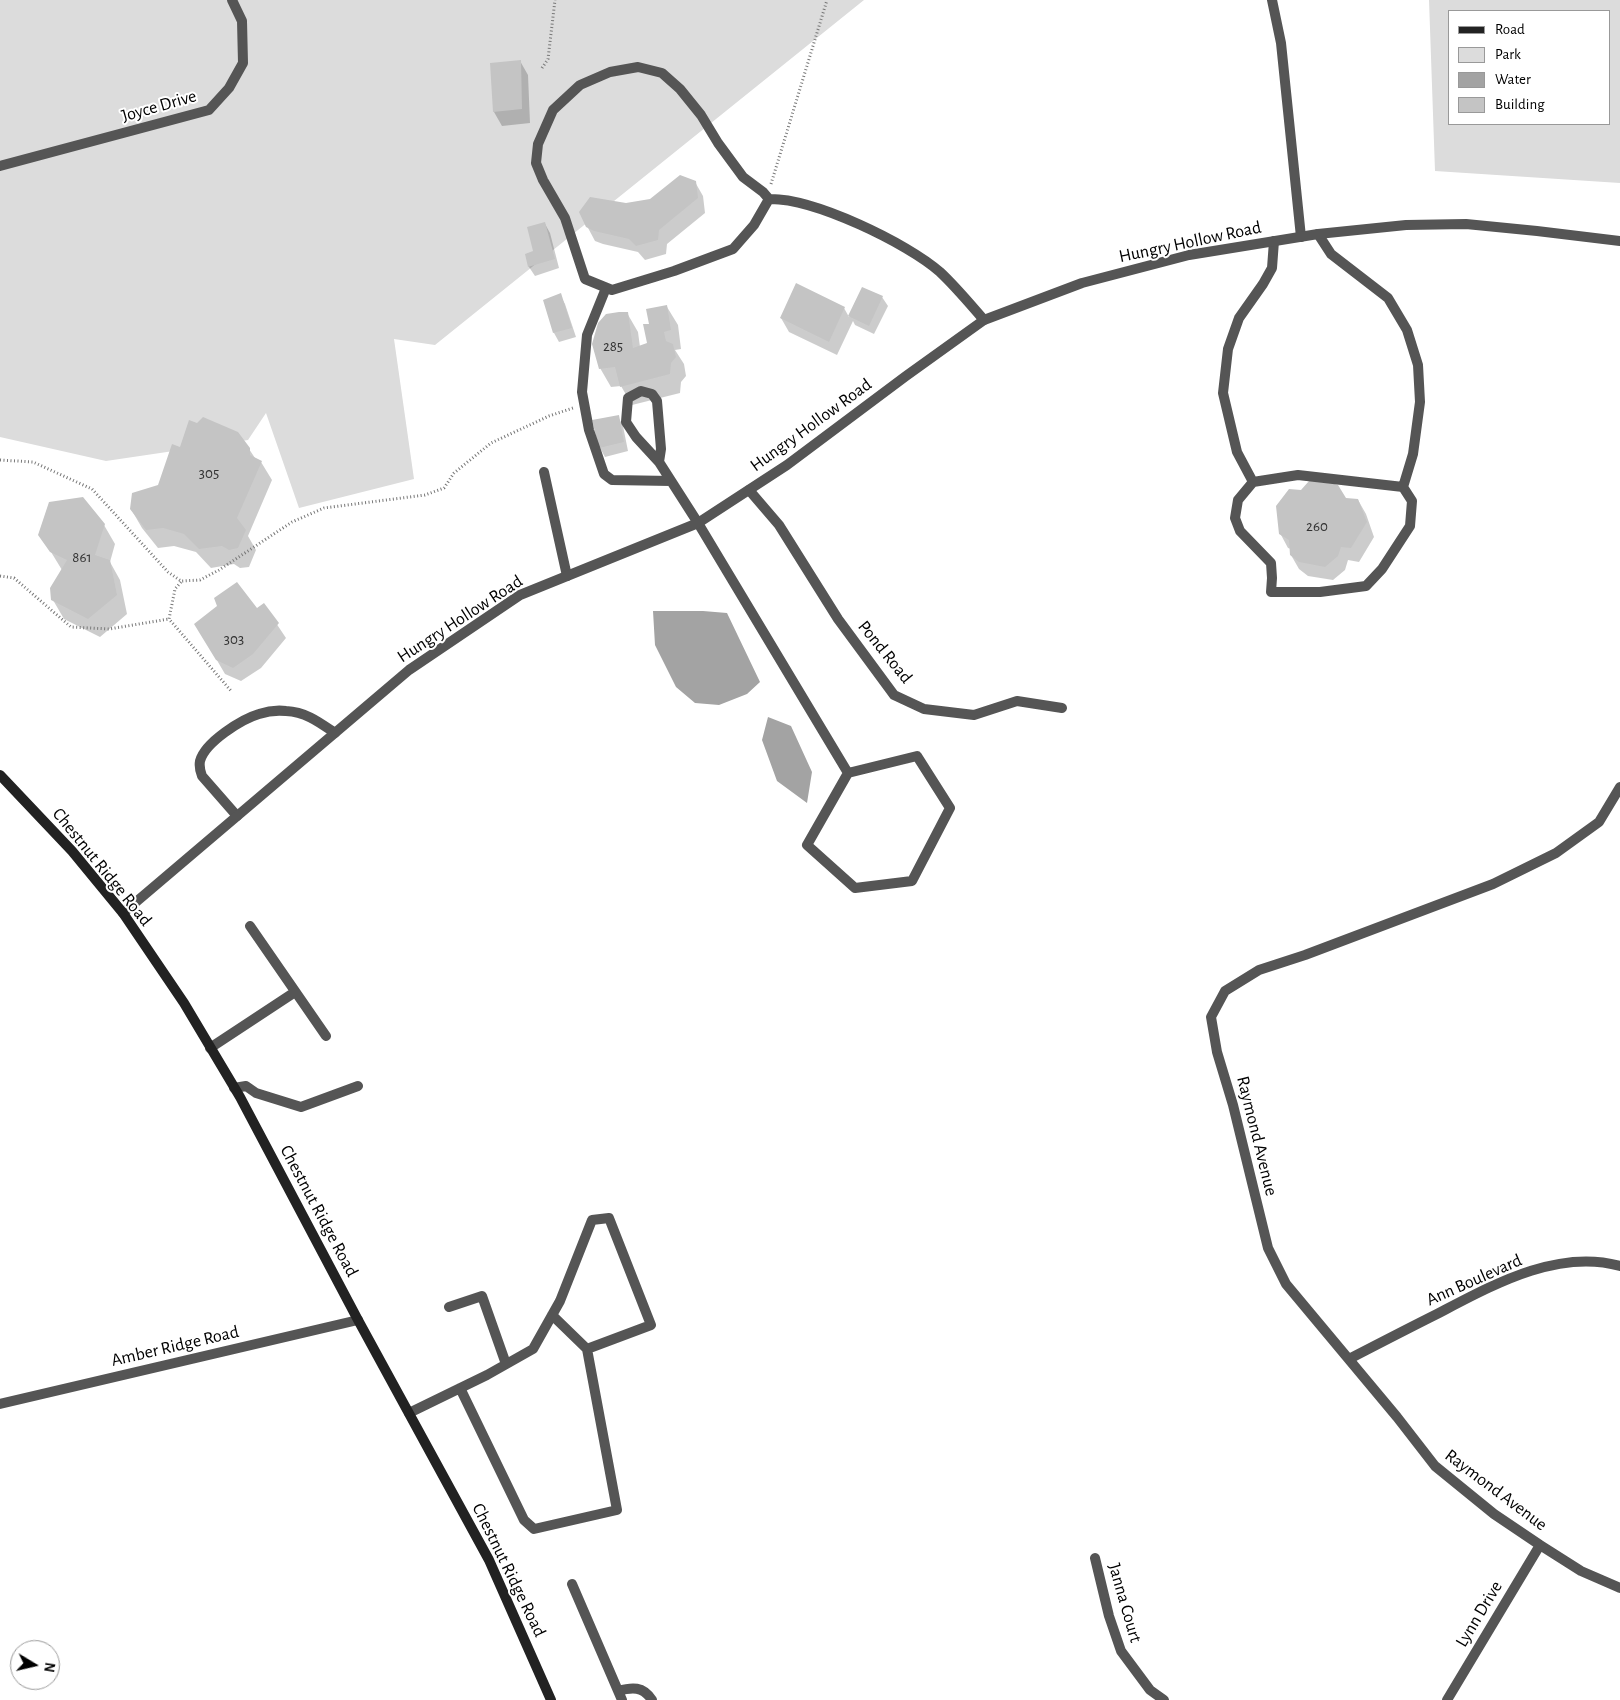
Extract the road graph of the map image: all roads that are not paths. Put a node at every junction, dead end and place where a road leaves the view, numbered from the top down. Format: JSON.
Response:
{"nodes":[{"id":1,"x":232,"y":0,"type":"edge"},
{"id":2,"x":1272,"y":0,"type":"edge"},
{"id":3,"x":0,"y":166,"type":"edge"},
{"id":4,"x":770,"y":200,"type":"junction"},
{"id":5,"x":1318,"y":234,"type":"junction"},
{"id":6,"x":1301,"y":237,"type":"junction"},
{"id":7,"x":1274,"y":241,"type":"junction"},
{"id":8,"x":1620,"y":241,"type":"edge"},
{"id":9,"x":606,"y":288,"type":"junction"},
{"id":10,"x":984,"y":320,"type":"junction"},
{"id":11,"x":659,"y":462,"type":"junction"},
{"id":12,"x":544,"y":472,"type":"dead end"},
{"id":13,"x":671,"y":481,"type":"junction"},
{"id":14,"x":1253,"y":482,"type":"junction"},
{"id":15,"x":1403,"y":487,"type":"junction"},
{"id":16,"x":749,"y":490,"type":"junction"},
{"id":17,"x":698,"y":523,"type":"junction"},
{"id":18,"x":567,"y":576,"type":"junction"},
{"id":19,"x":1062,"y":708,"type":"dead end"},
{"id":20,"x":335,"y":732,"type":"junction"},
{"id":21,"x":848,"y":773,"type":"junction"},
{"id":22,"x":0,"y":775,"type":"edge"},
{"id":23,"x":1620,"y":787,"type":"edge"},
{"id":24,"x":1612,"y":800,"type":"junction"},
{"id":25,"x":1620,"y":808,"type":"edge"},
{"id":26,"x":237,"y":816,"type":"junction"},
{"id":27,"x":123,"y":913,"type":"junction"},
{"id":28,"x":250,"y":926,"type":"dead end"},
{"id":29,"x":295,"y":992,"type":"junction"},
{"id":30,"x":326,"y":1036,"type":"dead end"},
{"id":31,"x":210,"y":1048,"type":"junction"},
{"id":32,"x":358,"y":1086,"type":"dead end"},
{"id":33,"x":234,"y":1088,"type":"junction"},
{"id":34,"x":1620,"y":1266,"type":"edge"},
{"id":35,"x":449,"y":1307,"type":"dead end"},
{"id":36,"x":552,"y":1316,"type":"junction"},
{"id":37,"x":358,"y":1320,"type":"junction"},
{"id":38,"x":587,"y":1349,"type":"junction"},
{"id":39,"x":1349,"y":1359,"type":"junction"},
{"id":40,"x":506,"y":1364,"type":"junction"},
{"id":41,"x":460,"y":1388,"type":"junction"},
{"id":42,"x":0,"y":1404,"type":"edge"},
{"id":43,"x":409,"y":1413,"type":"junction"},
{"id":44,"x":1540,"y":1545,"type":"junction"},
{"id":45,"x":1096,"y":1558,"type":"dead end"},
{"id":46,"x":572,"y":1584,"type":"dead end"},
{"id":47,"x":1620,"y":1588,"type":"edge"},
{"id":48,"x":620,"y":1696,"type":"edge"},
{"id":49,"x":551,"y":1700,"type":"edge"},
{"id":50,"x":652,"y":1700,"type":"edge"},
{"id":51,"x":1164,"y":1700,"type":"edge"},
{"id":52,"x":1447,"y":1700,"type":"edge"}],
"edges":[{"from":1,"to":3,"type":"street","name":"Joyce Drive"},
{"from":2,"to":6,"type":"street"},
{"from":4,"to":9,"type":"street"},
{"from":4,"to":9,"type":"street"},
{"from":4,"to":10,"type":"street"},
{"from":5,"to":6,"type":"street","name":"Hungry Hollow Road"},
{"from":5,"to":8,"type":"street","name":"Hungry Hollow Road"},
{"from":5,"to":15,"type":"street"},
{"from":6,"to":7,"type":"street","name":"Hungry Hollow Road"},
{"from":7,"to":10,"type":"street","name":"Hungry Hollow Road"},
{"from":7,"to":14,"type":"street"},
{"from":9,"to":13,"type":"street"},
{"from":10,"to":16,"type":"street","name":"Hungry Hollow Road"},
{"from":11,"to":11,"type":"street"},
{"from":11,"to":13,"type":"street"},
{"from":12,"to":18,"type":"street"},
{"from":13,"to":17,"type":"street"},
{"from":14,"to":15,"type":"street"},
{"from":14,"to":15,"type":"street"},
{"from":16,"to":17,"type":"street","name":"Hungry Hollow Road"},
{"from":16,"to":19,"type":"street","name":"Pond Road"},
{"from":17,"to":18,"type":"street","name":"Hungry Hollow Road"},
{"from":17,"to":21,"type":"street"},
{"from":18,"to":20,"type":"street","name":"Hungry Hollow Road"},
{"from":20,"to":26,"type":"street","name":"Hungry Hollow Road"},
{"from":20,"to":26,"type":"street"},
{"from":21,"to":21,"type":"street"},
{"from":22,"to":27,"type":"main road","name":"Chestnut Ridge Road"},
{"from":23,"to":24,"type":"street","name":"Raymond Avenue"},
{"from":24,"to":25,"type":"street"},
{"from":24,"to":39,"type":"street","name":"Raymond Avenue"},
{"from":26,"to":27,"type":"street","name":"Hungry Hollow Road"},
{"from":27,"to":31,"type":"main road","name":"Chestnut Ridge Road"},
{"from":28,"to":29,"type":"street"},
{"from":29,"to":30,"type":"street"},
{"from":29,"to":31,"type":"street"},
{"from":31,"to":33,"type":"main road","name":"Chestnut Ridge Road"},
{"from":32,"to":33,"type":"street"},
{"from":33,"to":37,"type":"main road","name":"Chestnut Ridge Road"},
{"from":34,"to":39,"type":"street","name":"Ann Boulevard"},
{"from":35,"to":40,"type":"street"},
{"from":36,"to":38,"type":"street"},
{"from":36,"to":38,"type":"street"},
{"from":36,"to":40,"type":"street"},
{"from":37,"to":42,"type":"street","name":"Amber Ridge Road"},
{"from":37,"to":43,"type":"main road","name":"Chestnut Ridge Road"},
{"from":38,"to":41,"type":"street"},
{"from":39,"to":44,"type":"street","name":"Raymond Avenue"},
{"from":40,"to":41,"type":"street"},
{"from":41,"to":43,"type":"street"},
{"from":43,"to":49,"type":"main road","name":"Chestnut Ridge Road"},
{"from":44,"to":47,"type":"street","name":"Raymond Avenue"},
{"from":44,"to":52,"type":"street","name":"Lynn Drive"},
{"from":45,"to":51,"type":"street","name":"Janna Court"},
{"from":46,"to":48,"type":"street"},
{"from":48,"to":50,"type":"street"}]}
